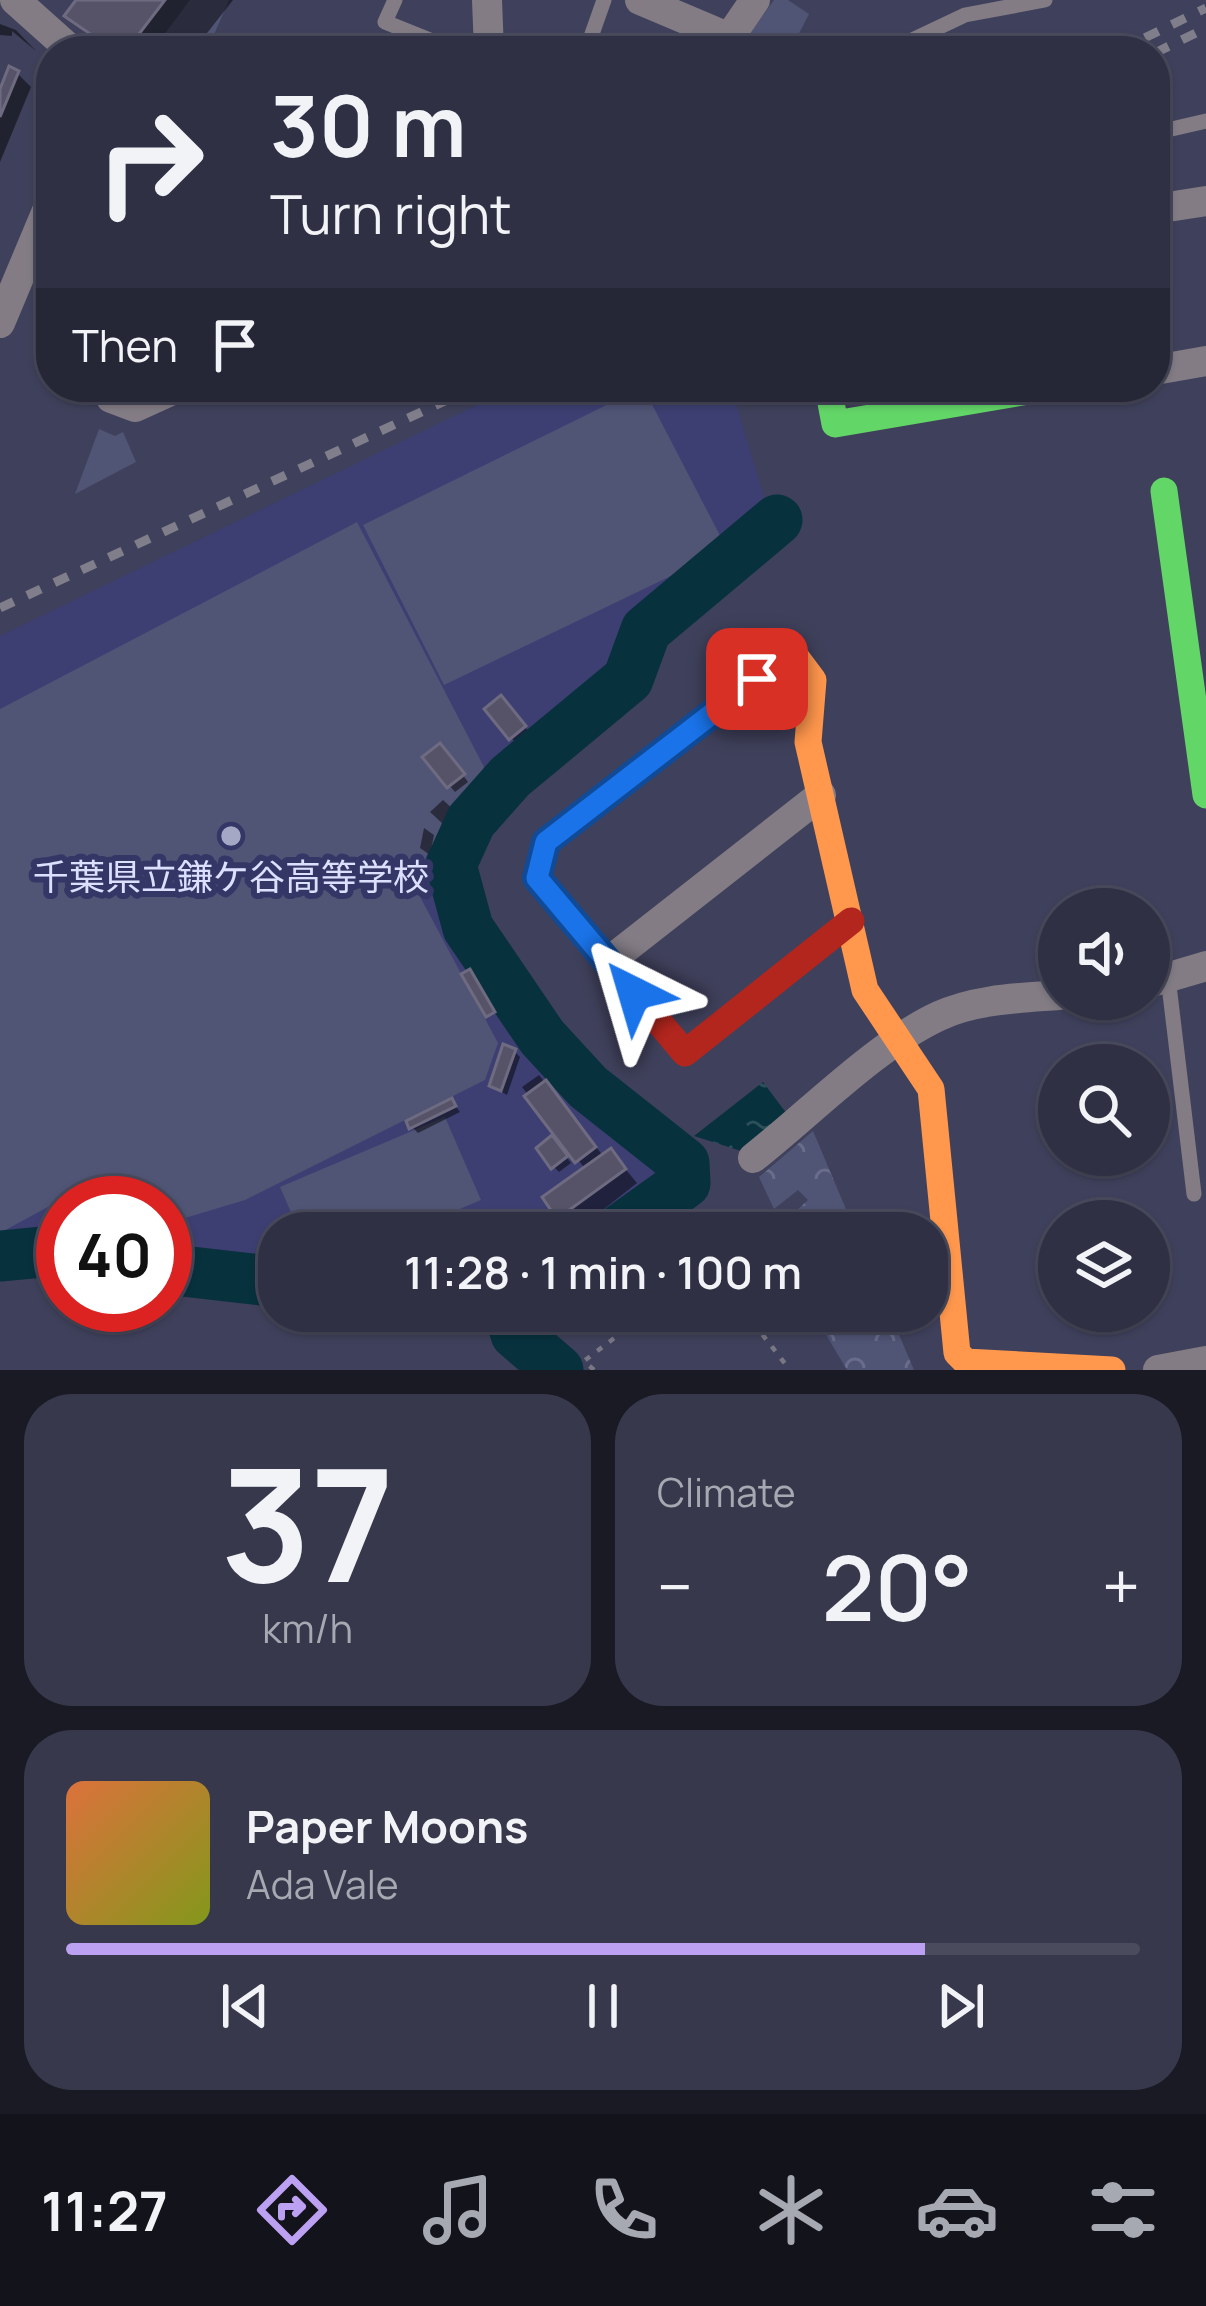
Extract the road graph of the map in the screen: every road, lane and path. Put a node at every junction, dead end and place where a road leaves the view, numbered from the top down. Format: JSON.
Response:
{"nodes":[{"id":1,"x":15,"y":0,"type":"edge"},
{"id":2,"x":394,"y":0,"type":"edge"},
{"id":3,"x":487,"y":0,"type":"edge"},
{"id":4,"x":604,"y":0,"type":"edge"},
{"id":5,"x":640,"y":0,"type":"edge"},
{"id":6,"x":755,"y":0,"type":"edge"},
{"id":7,"x":1045,"y":0,"type":"edge"},
{"id":8,"x":55,"y":36,"type":"edge"},
{"id":9,"x":420,"y":36,"type":"edge"},
{"id":10,"x":488,"y":36,"type":"edge"},
{"id":11,"x":591,"y":36,"type":"edge"},
{"id":12,"x":708,"y":36,"type":"edge"},
{"id":13,"x":731,"y":36,"type":"edge"},
{"id":14,"x":920,"y":36,"type":"edge"},
{"id":15,"x":1206,"y":121,"type":"edge"},
{"id":16,"x":1170,"y":129,"type":"edge"},
{"id":17,"x":1206,"y":201,"type":"edge"},
{"id":18,"x":1170,"y":207,"type":"edge"},
{"id":19,"x":36,"y":237,"type":"edge"},
{"id":20,"x":0,"y":323,"type":"edge"},
{"id":21,"x":1206,"y":361,"type":"edge"},
{"id":22,"x":1170,"y":367,"type":"edge"},
{"id":23,"x":831,"y":402,"type":"edge"},
{"id":24,"x":964,"y":402,"type":"edge"},
{"id":25,"x":1164,"y":491,"type":"dead end"},
{"id":26,"x":820,"y":795,"type":"junction"},
{"id":27,"x":1206,"y":795,"type":"edge"},
{"id":28,"x":851,"y":921,"type":"junction"},
{"id":29,"x":608,"y":962,"type":"junction"},
{"id":30,"x":1206,"y":966,"type":"edge"},
{"id":31,"x":1170,"y":976,"type":"edge"},
{"id":32,"x":1038,"y":999,"type":"edge"},
{"id":33,"x":1165,"y":1020,"type":"edge"},
{"id":34,"x":901,"y":1040,"type":"junction"},
{"id":35,"x":753,"y":1159,"type":"dead end"},
{"id":36,"x":1194,"y":1194,"type":"dead end"},
{"id":37,"x":622,"y":1332,"type":"edge"},
{"id":38,"x":760,"y":1332,"type":"edge"},
{"id":39,"x":1206,"y":1361,"type":"edge"},
{"id":40,"x":594,"y":1370,"type":"edge"},
{"id":41,"x":790,"y":1370,"type":"edge"},
{"id":42,"x":1112,"y":1370,"type":"edge"},
{"id":43,"x":1158,"y":1370,"type":"edge"}],
"edges":[{"from":1,"to":8,"type":"street"},
{"from":2,"to":9,"type":"lane"},
{"from":3,"to":10,"type":"street"},
{"from":4,"to":11,"type":"lane"},
{"from":5,"to":12,"type":"street"},
{"from":6,"to":13,"type":"street"},
{"from":7,"to":14,"type":"lane"},
{"from":15,"to":16,"type":"lane"},
{"from":17,"to":18,"type":"street"},
{"from":19,"to":20,"type":"street"},
{"from":21,"to":22,"type":"street"},
{"from":23,"to":24,"type":"street"},
{"from":25,"to":27,"type":"street"},
{"from":26,"to":28,"type":"street"},
{"from":26,"to":29,"type":"street"},
{"from":26,"to":29,"type":"street"},
{"from":28,"to":29,"type":"street"},
{"from":28,"to":34,"type":"street"},
{"from":30,"to":31,"type":"street"},
{"from":32,"to":34,"type":"street"},
{"from":33,"to":36,"type":"lane"},
{"from":34,"to":35,"type":"street"},
{"from":34,"to":42,"type":"street"},
{"from":37,"to":40,"type":"path"},
{"from":38,"to":41,"type":"path"},
{"from":39,"to":43,"type":"street"}]}
